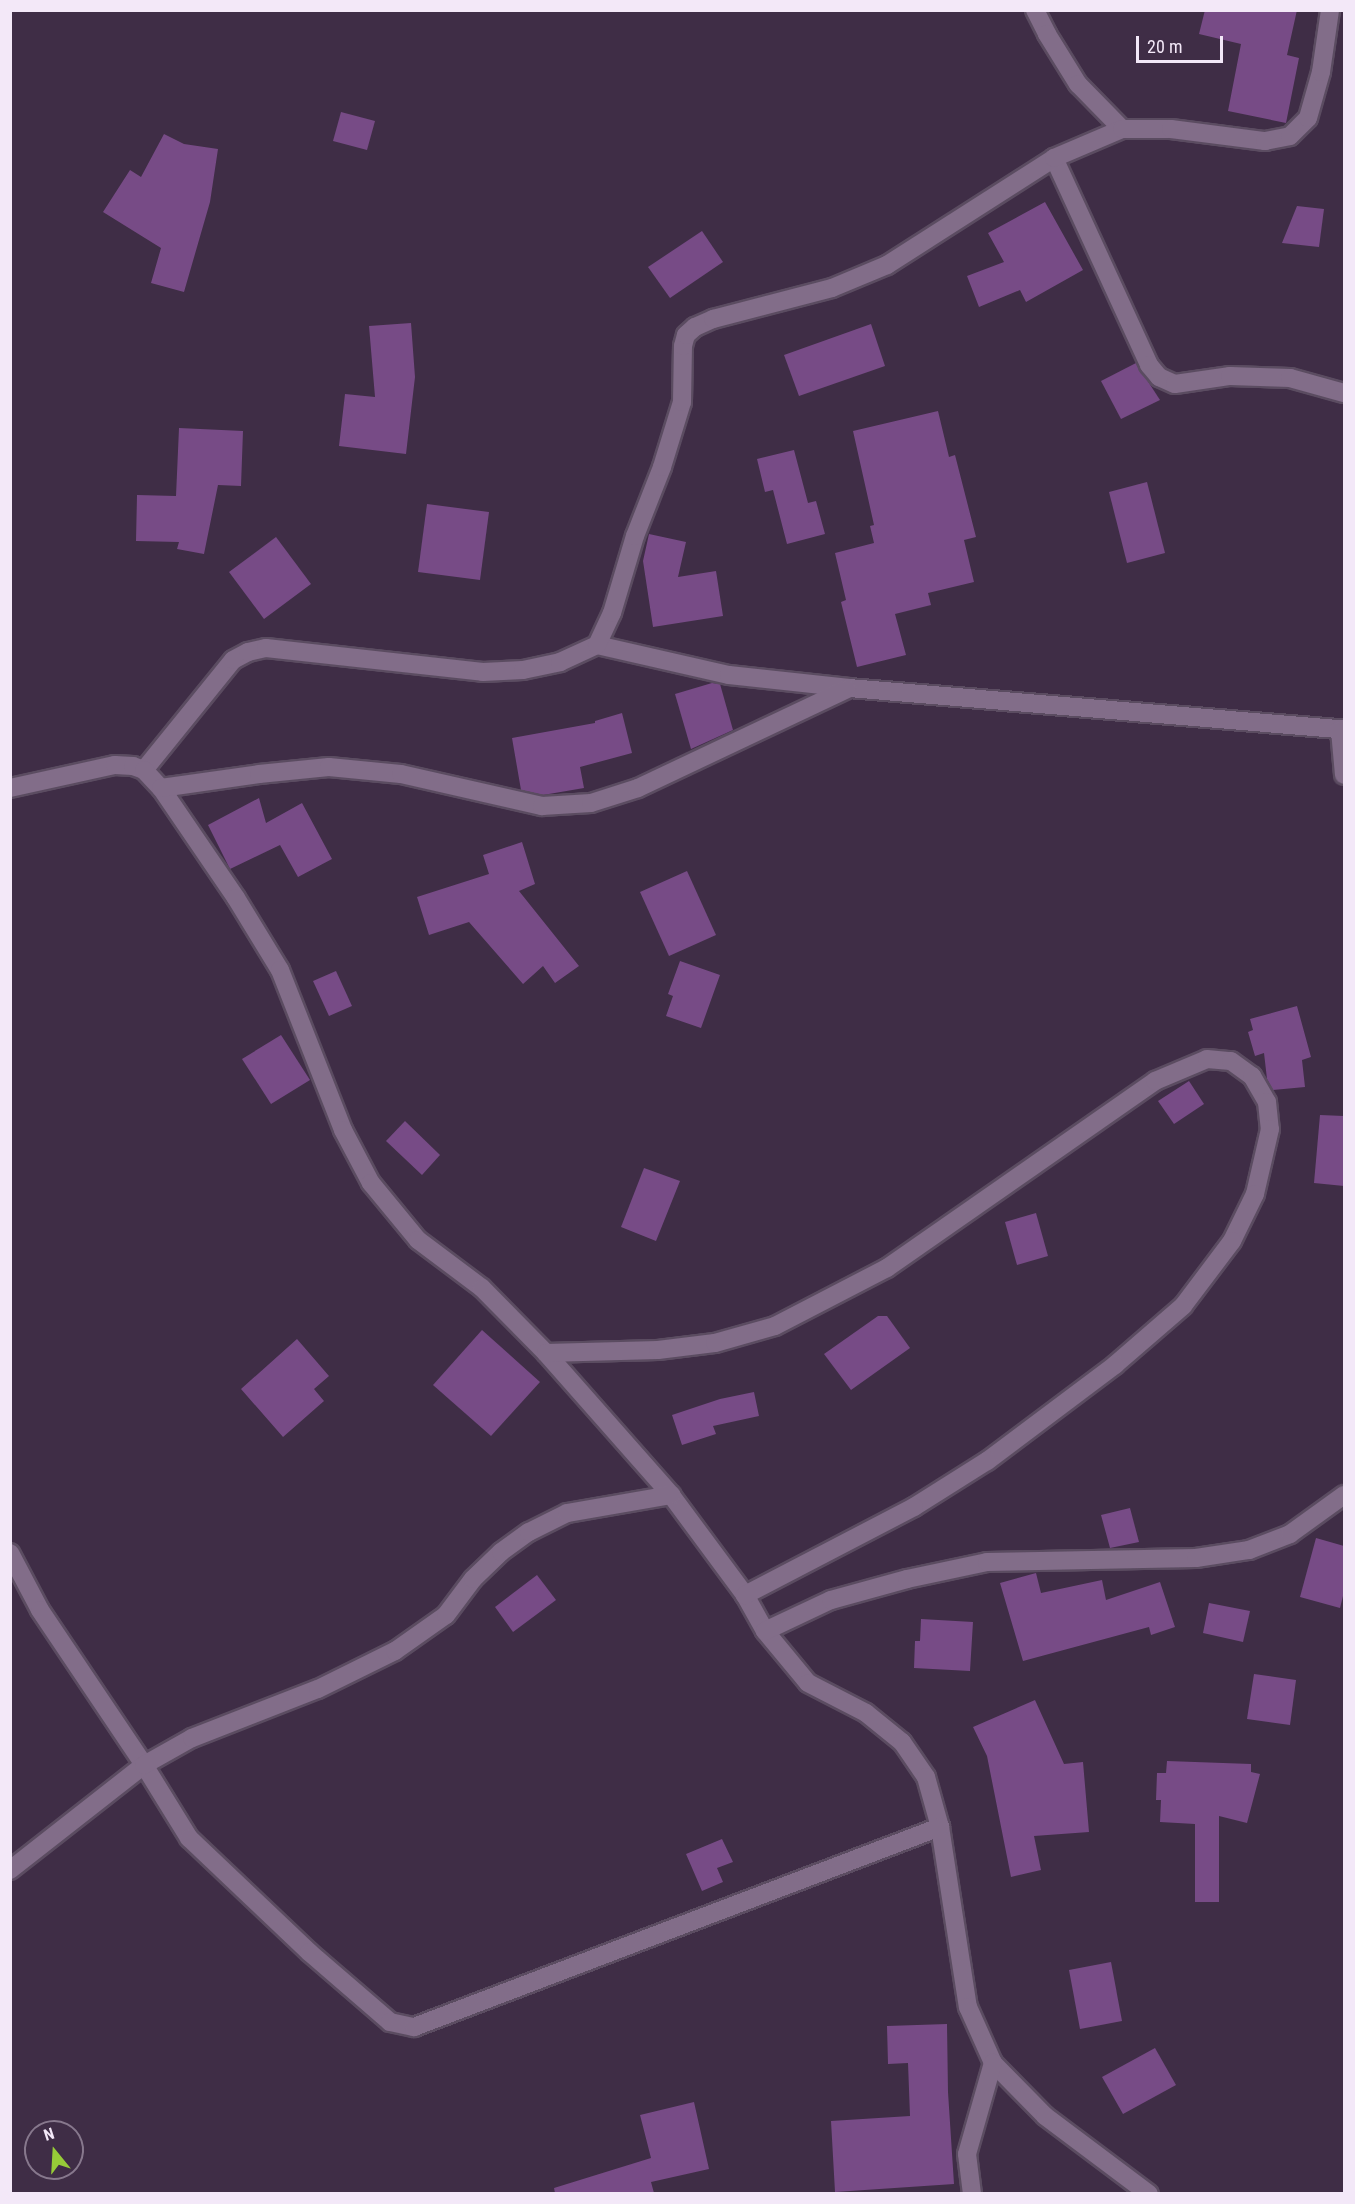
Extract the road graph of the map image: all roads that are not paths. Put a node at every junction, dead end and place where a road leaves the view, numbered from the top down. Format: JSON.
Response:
{"nodes":[{"id":1,"x":1035,"y":10,"type":"edge"},
{"id":2,"x":1330,"y":10,"type":"edge"},
{"id":3,"x":1122,"y":129,"type":"junction"},
{"id":4,"x":1054,"y":158,"type":"junction"},
{"id":5,"x":1344,"y":393,"type":"edge"},
{"id":6,"x":597,"y":645,"type":"junction"},
{"id":7,"x":849,"y":688,"type":"junction"},
{"id":8,"x":1342,"y":730,"type":"edge"},
{"id":9,"x":144,"y":770,"type":"junction"},
{"id":10,"x":1344,"y":775,"type":"edge"},
{"id":11,"x":10,"y":788,"type":"edge"},
{"id":12,"x":161,"y":788,"type":"junction"},
{"id":13,"x":546,"y":1353,"type":"junction"},
{"id":14,"x":671,"y":1495,"type":"junction"},
{"id":15,"x":1344,"y":1495,"type":"edge"},
{"id":16,"x":10,"y":1553,"type":"edge"},
{"id":17,"x":745,"y":1595,"type":"junction"},
{"id":18,"x":765,"y":1631,"type":"junction"},
{"id":19,"x":144,"y":1765,"type":"junction"},
{"id":20,"x":940,"y":1827,"type":"junction"},
{"id":21,"x":10,"y":1870,"type":"edge"},
{"id":22,"x":993,"y":2063,"type":"junction"},
{"id":23,"x":972,"y":2193,"type":"edge"},
{"id":24,"x":1149,"y":2193,"type":"edge"}],
"edges":[{"from":1,"to":3,"type":"street"},
{"from":2,"to":3,"type":"street"},
{"from":3,"to":4,"type":"street"},
{"from":4,"to":5,"type":"street"},
{"from":4,"to":6,"type":"street"},
{"from":6,"to":7,"type":"street"},
{"from":6,"to":9,"type":"street"},
{"from":7,"to":8,"type":"street"},
{"from":7,"to":12,"type":"street"},
{"from":8,"to":10,"type":"street"},
{"from":9,"to":11,"type":"street"},
{"from":9,"to":12,"type":"street"},
{"from":12,"to":13,"type":"street"},
{"from":13,"to":14,"type":"street"},
{"from":13,"to":17,"type":"street"},
{"from":14,"to":17,"type":"street"},
{"from":14,"to":19,"type":"street"},
{"from":15,"to":18,"type":"street"},
{"from":16,"to":19,"type":"street"},
{"from":17,"to":18,"type":"street"},
{"from":18,"to":20,"type":"street"},
{"from":19,"to":20,"type":"street"},
{"from":19,"to":21,"type":"street"},
{"from":20,"to":22,"type":"street"},
{"from":22,"to":23,"type":"street"},
{"from":22,"to":24,"type":"street"}]}
